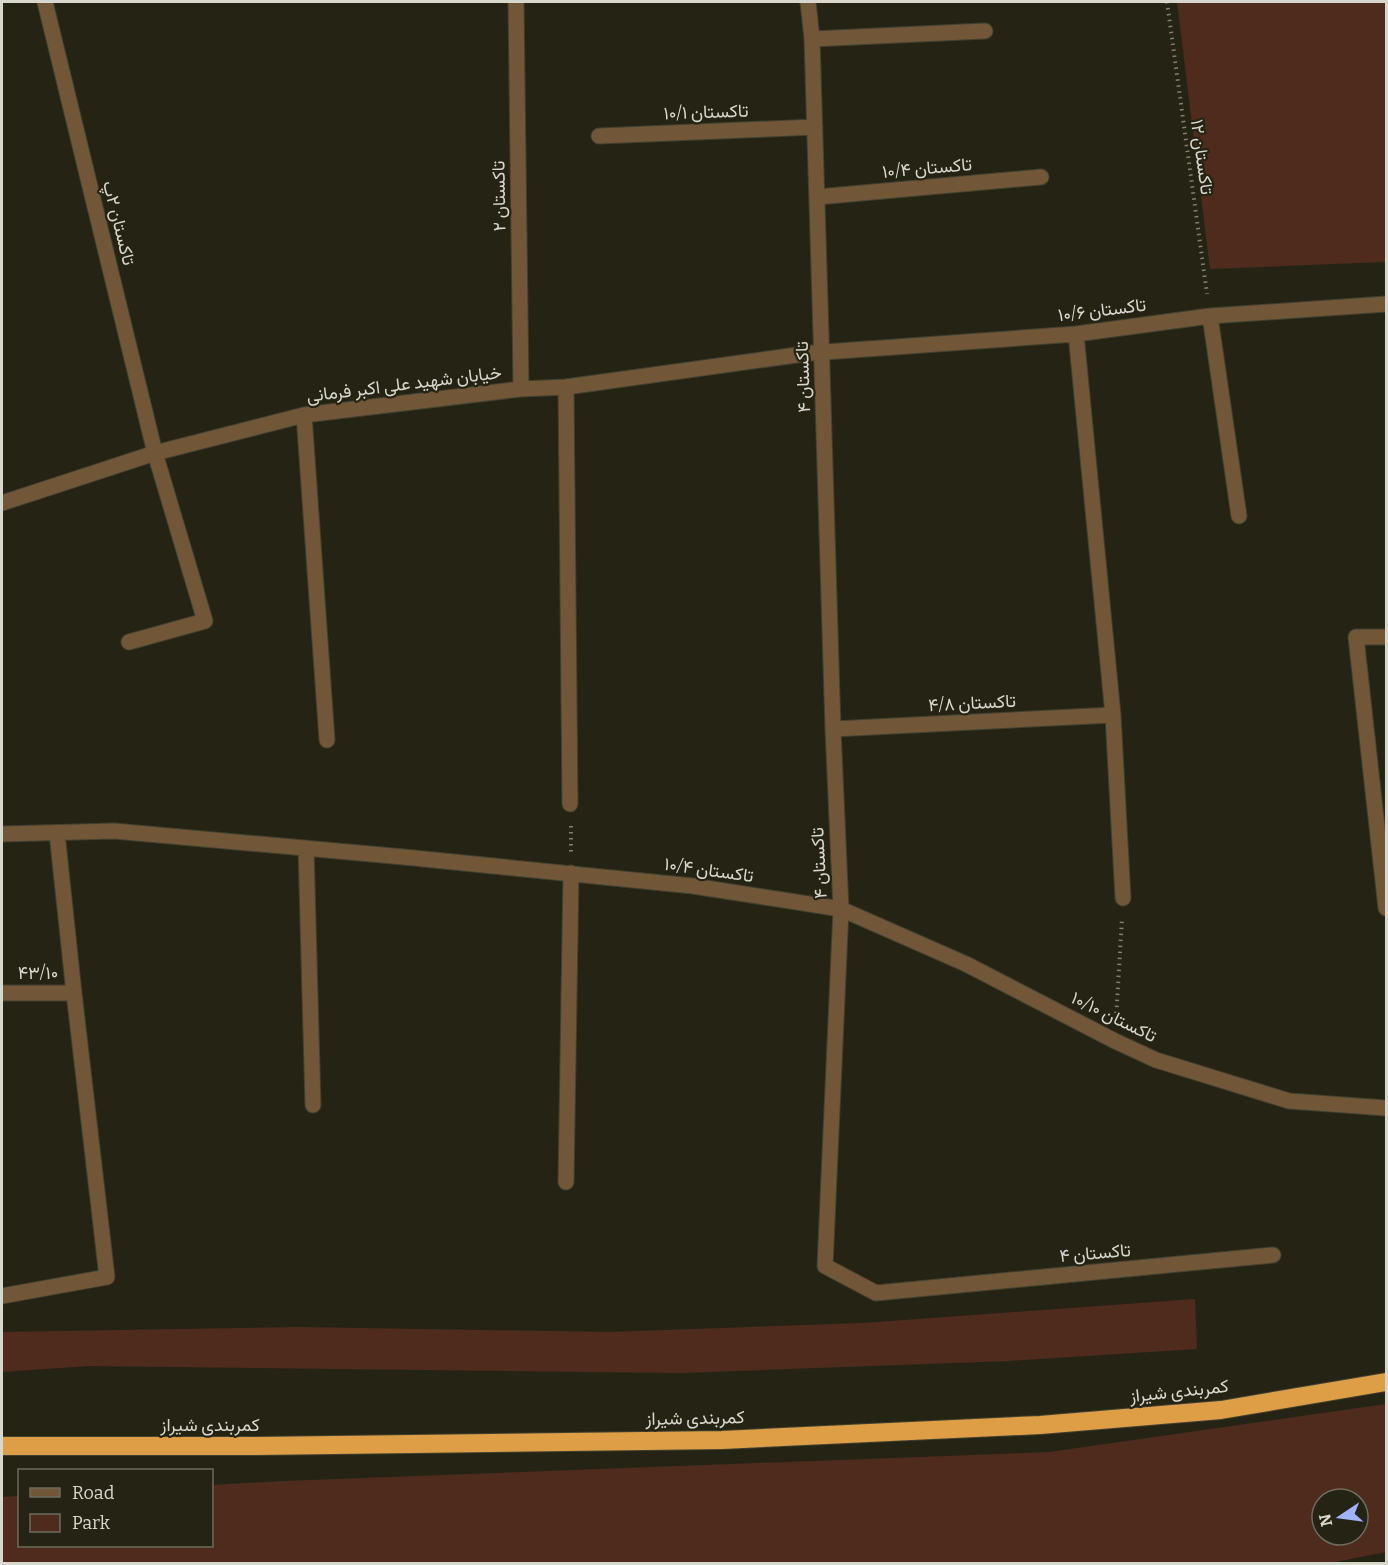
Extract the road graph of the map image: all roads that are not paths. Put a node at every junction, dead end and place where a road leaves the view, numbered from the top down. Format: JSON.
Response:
{"nodes":[{"id":1,"x":45,"y":2,"type":"edge"},
{"id":2,"x":516,"y":2,"type":"edge"},
{"id":3,"x":808,"y":2,"type":"edge"},
{"id":4,"x":985,"y":31,"type":"dead end"},
{"id":5,"x":812,"y":39,"type":"junction"},
{"id":6,"x":815,"y":127,"type":"junction"},
{"id":7,"x":599,"y":136,"type":"dead end"},
{"id":8,"x":1041,"y":177,"type":"dead end"},
{"id":9,"x":817,"y":197,"type":"junction"},
{"id":10,"x":1386,"y":304,"type":"edge"},
{"id":11,"x":1210,"y":316,"type":"junction"},
{"id":12,"x":1076,"y":333,"type":"junction"},
{"id":13,"x":822,"y":353,"type":"junction"},
{"id":14,"x":566,"y":387,"type":"junction"},
{"id":15,"x":521,"y":390,"type":"junction"},
{"id":16,"x":304,"y":415,"type":"junction"},
{"id":17,"x":155,"y":453,"type":"junction"},
{"id":18,"x":2,"y":503,"type":"edge"},
{"id":19,"x":1239,"y":516,"type":"dead end"},
{"id":20,"x":1386,"y":636,"type":"edge"},
{"id":21,"x":129,"y":642,"type":"dead end"},
{"id":22,"x":1113,"y":715,"type":"junction"},
{"id":23,"x":833,"y":729,"type":"junction"},
{"id":24,"x":327,"y":741,"type":"dead end"},
{"id":25,"x":570,"y":804,"type":"road end"},
{"id":26,"x":57,"y":832,"type":"junction"},
{"id":27,"x":2,"y":834,"type":"edge"},
{"id":28,"x":306,"y":848,"type":"junction"},
{"id":29,"x":571,"y":873,"type":"junction"},
{"id":30,"x":1123,"y":898,"type":"road end"},
{"id":31,"x":1386,"y":908,"type":"edge"},
{"id":32,"x":841,"y":909,"type":"junction"},
{"id":33,"x":2,"y":993,"type":"edge"},
{"id":34,"x":74,"y":993,"type":"junction"},
{"id":35,"x":314,"y":1105,"type":"dead end"},
{"id":36,"x":1386,"y":1108,"type":"edge"},
{"id":37,"x":566,"y":1182,"type":"dead end"},
{"id":38,"x":1273,"y":1255,"type":"dead end"},
{"id":39,"x":2,"y":1296,"type":"edge"},
{"id":40,"x":1386,"y":1382,"type":"edge"},
{"id":41,"x":2,"y":1446,"type":"edge"}],
"edges":[{"from":1,"to":17,"type":"street","name":"تاکستان ۲پ"},
{"from":2,"to":15,"type":"street","name":"تاکستان ۲"},
{"from":3,"to":5,"type":"street","name":"تاکستان ۴"},
{"from":4,"to":5,"type":"street"},
{"from":5,"to":6,"type":"street","name":"تاکستان ۴"},
{"from":6,"to":7,"type":"street","name":"تاکستان ۱۰/۱"},
{"from":6,"to":9,"type":"street","name":"تاکستان ۴"},
{"from":8,"to":9,"type":"street","name":"تاکستان ۱۰/۴"},
{"from":9,"to":13,"type":"street","name":"تاکستان ۴"},
{"from":10,"to":11,"type":"street","name":"تاکستان ۱۰/۶"},
{"from":11,"to":12,"type":"street","name":"تاکستان ۱۰/۶"},
{"from":11,"to":19,"type":"street"},
{"from":12,"to":13,"type":"street","name":"تاکستان ۱۰/۶"},
{"from":12,"to":22,"type":"street"},
{"from":13,"to":14,"type":"street","name":"خیابان شهید علی اکبر فرمانی"},
{"from":13,"to":23,"type":"street","name":"تاکستان ۴"},
{"from":14,"to":15,"type":"street","name":"خیابان شهید علی اکبر فرمانی"},
{"from":14,"to":25,"type":"street"},
{"from":15,"to":16,"type":"street","name":"خیابان شهید علی اکبر فرمانی"},
{"from":16,"to":17,"type":"street","name":"خیابان شهید علی اکبر فرمانی"},
{"from":16,"to":24,"type":"street"},
{"from":17,"to":18,"type":"street","name":"خیابان شهید علی اکبر فرمانی"},
{"from":17,"to":21,"type":"street","name":"تاکستان ۲پ"},
{"from":20,"to":31,"type":"street"},
{"from":22,"to":23,"type":"street","name":"تاکستان ۴/۸"},
{"from":22,"to":30,"type":"street"},
{"from":23,"to":32,"type":"street","name":"تاکستان ۴"},
{"from":26,"to":27,"type":"street","name":"تاکستان ۱۰/۴"},
{"from":26,"to":28,"type":"street","name":"تاکستان ۱۰/۴"},
{"from":26,"to":34,"type":"street"},
{"from":28,"to":29,"type":"street","name":"تاکستان ۱۰/۴"},
{"from":28,"to":35,"type":"street"},
{"from":29,"to":32,"type":"street","name":"تاکستان ۱۰/۴"},
{"from":29,"to":37,"type":"street"},
{"from":32,"to":36,"type":"street","name":"تاکستان ۱۰/۱۰"},
{"from":32,"to":38,"type":"street","name":"تاکستان ۴"},
{"from":33,"to":34,"type":"street","name":"۴۳/۱۰"},
{"from":34,"to":39,"type":"street"},
{"from":40,"to":41,"type":"highway","name":"کمربندی شیراز"}]}
